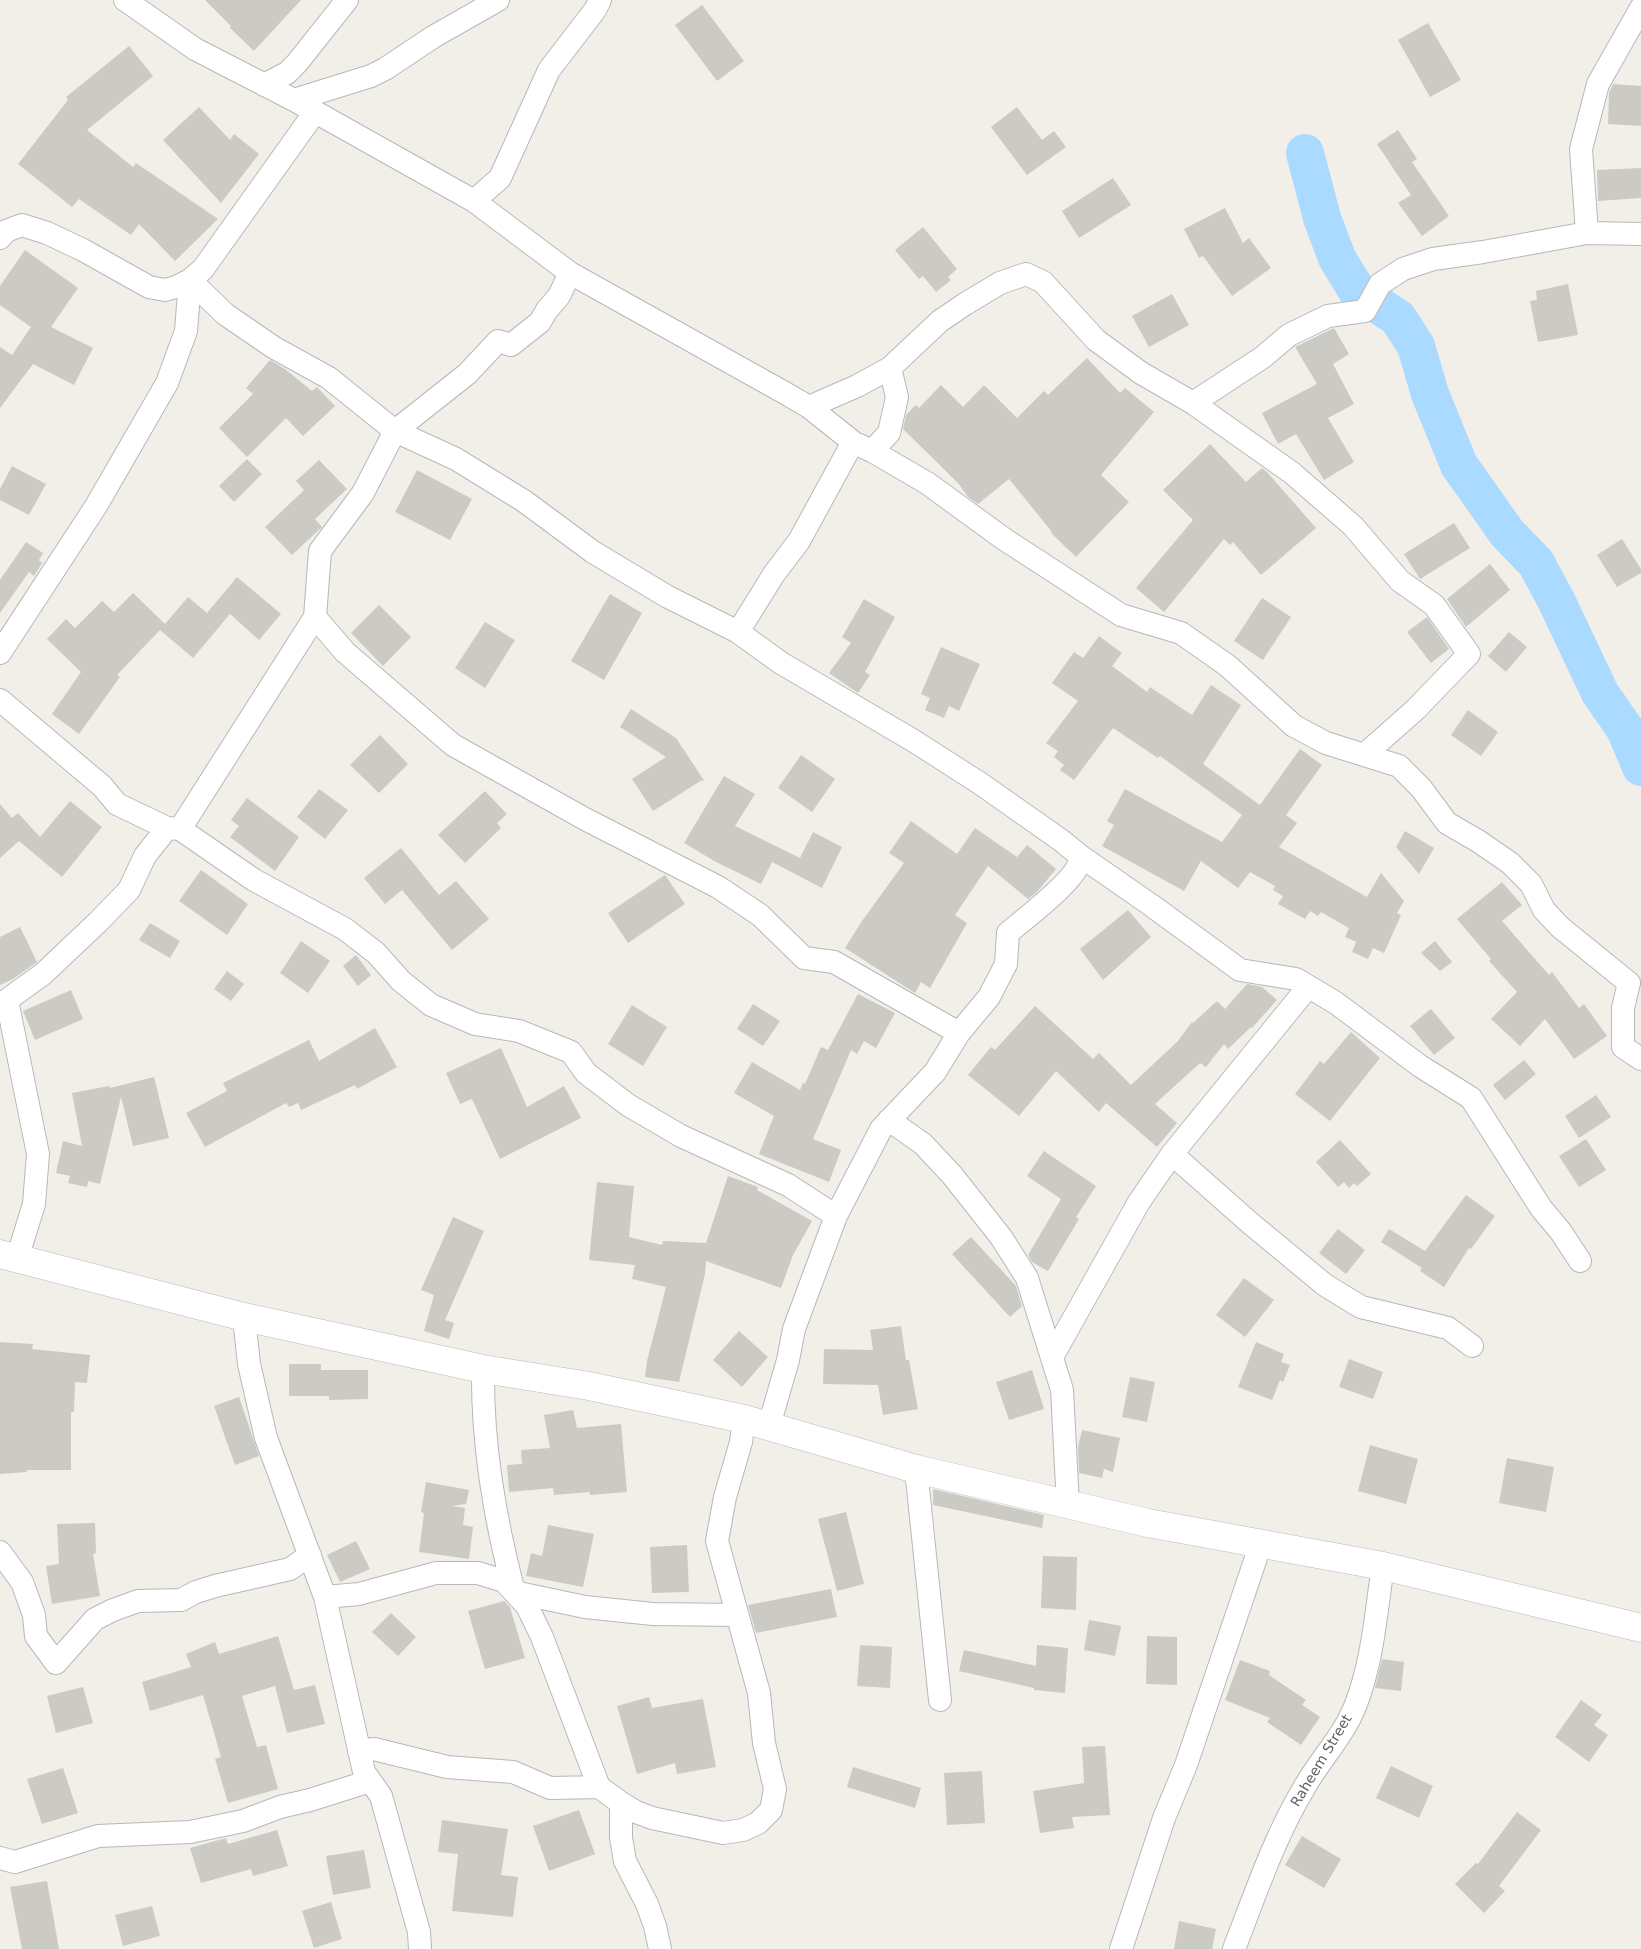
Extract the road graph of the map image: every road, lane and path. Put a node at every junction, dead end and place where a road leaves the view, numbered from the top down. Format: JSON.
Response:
{"nodes":[{"id":1,"x":125,"y":0,"type":"edge"},
{"id":2,"x":347,"y":0,"type":"edge"},
{"id":3,"x":498,"y":0,"type":"edge"},
{"id":4,"x":600,"y":0,"type":"edge"},
{"id":5,"x":1641,"y":8,"type":"edge"},
{"id":6,"x":264,"y":85,"type":"junction"},
{"id":7,"x":294,"y":100,"type":"junction"},
{"id":8,"x":315,"y":112,"type":"junction"},
{"id":9,"x":474,"y":201,"type":"junction"},
{"id":10,"x":1587,"y":233,"type":"junction"},
{"id":11,"x":1641,"y":234,"type":"edge"},
{"id":12,"x":0,"y":238,"type":"edge"},
{"id":13,"x":570,"y":273,"type":"junction"},
{"id":14,"x":190,"y":280,"type":"junction"},
{"id":15,"x":890,"y":368,"type":"junction"},
{"id":16,"x":1193,"y":403,"type":"junction"},
{"id":17,"x":809,"y":407,"type":"junction"},
{"id":18,"x":396,"y":431,"type":"junction"},
{"id":19,"x":863,"y":447,"type":"junction"},
{"id":20,"x":315,"y":617,"type":"junction"},
{"id":21,"x":738,"y":632,"type":"junction"},
{"id":22,"x":0,"y":653,"type":"edge"},
{"id":23,"x":0,"y":700,"type":"edge"},
{"id":24,"x":1364,"y":755,"type":"junction"},
{"id":25,"x":174,"y":829,"type":"junction"},
{"id":26,"x":1079,"y":855,"type":"junction"},
{"id":27,"x":1308,"y":987,"type":"junction"},
{"id":28,"x":959,"y":1033,"type":"junction"},
{"id":29,"x":1641,"y":1059,"type":"edge"},
{"id":30,"x":889,"y":1120,"type":"junction"},
{"id":31,"x":1172,"y":1154,"type":"junction"},
{"id":32,"x":836,"y":1216,"type":"junction"},
{"id":33,"x":8,"y":1256,"type":"edge"},
{"id":34,"x":1580,"y":1261,"type":"dead end"},
{"id":35,"x":244,"y":1317,"type":"junction"},
{"id":36,"x":1472,"y":1346,"type":"dead end"},
{"id":37,"x":1052,"y":1357,"type":"junction"},
{"id":38,"x":483,"y":1369,"type":"junction"},
{"id":39,"x":744,"y":1418,"type":"junction"},
{"id":40,"x":770,"y":1426,"type":"junction"},
{"id":41,"x":916,"y":1469,"type":"junction"},
{"id":42,"x":1068,"y":1504,"type":"junction"},
{"id":43,"x":1261,"y":1543,"type":"junction"},
{"id":44,"x":0,"y":1552,"type":"edge"},
{"id":45,"x":310,"y":1555,"type":"junction"},
{"id":46,"x":1382,"y":1566,"type":"junction"},
{"id":47,"x":514,"y":1592,"type":"junction"},
{"id":48,"x":325,"y":1597,"type":"junction"},
{"id":49,"x":737,"y":1615,"type":"junction"},
{"id":50,"x":1641,"y":1628,"type":"edge"},
{"id":51,"x":940,"y":1700,"type":"dead end"},
{"id":52,"x":359,"y":1751,"type":"junction"},
{"id":53,"x":370,"y":1781,"type":"junction"},
{"id":54,"x":599,"y":1787,"type":"junction"},
{"id":55,"x":621,"y":1803,"type":"junction"},
{"id":56,"x":0,"y":1858,"type":"edge"},
{"id":57,"x":420,"y":1949,"type":"edge"},
{"id":58,"x":660,"y":1949,"type":"edge"},
{"id":59,"x":1121,"y":1949,"type":"edge"},
{"id":60,"x":1234,"y":1949,"type":"edge"}],
"edges":[{"from":1,"to":6,"type":"street"},
{"from":2,"to":6,"type":"street"},
{"from":3,"to":7,"type":"street"},
{"from":4,"to":9,"type":"street"},
{"from":5,"to":10,"type":"street"},
{"from":6,"to":7,"type":"street"},
{"from":7,"to":8,"type":"street"},
{"from":8,"to":9,"type":"street"},
{"from":8,"to":14,"type":"street"},
{"from":9,"to":13,"type":"street"},
{"from":10,"to":11,"type":"street"},
{"from":10,"to":16,"type":"street"},
{"from":12,"to":14,"type":"street"},
{"from":13,"to":17,"type":"street"},
{"from":13,"to":18,"type":"street"},
{"from":14,"to":18,"type":"street"},
{"from":14,"to":22,"type":"street"},
{"from":15,"to":16,"type":"street"},
{"from":15,"to":17,"type":"street"},
{"from":15,"to":19,"type":"street"},
{"from":16,"to":24,"type":"street"},
{"from":17,"to":19,"type":"street"},
{"from":18,"to":20,"type":"street"},
{"from":18,"to":21,"type":"street"},
{"from":19,"to":21,"type":"street"},
{"from":19,"to":24,"type":"street"},
{"from":20,"to":25,"type":"street"},
{"from":20,"to":28,"type":"street"},
{"from":21,"to":26,"type":"street"},
{"from":23,"to":25,"type":"street"},
{"from":24,"to":29,"type":"street"},
{"from":25,"to":32,"type":"street"},
{"from":25,"to":33,"type":"street"},
{"from":26,"to":27,"type":"street"},
{"from":26,"to":28,"type":"street"},
{"from":27,"to":31,"type":"street"},
{"from":27,"to":34,"type":"street"},
{"from":28,"to":30,"type":"street"},
{"from":30,"to":32,"type":"street"},
{"from":30,"to":37,"type":"street"},
{"from":31,"to":36,"type":"street"},
{"from":31,"to":37,"type":"street"},
{"from":32,"to":40,"type":"street"},
{"from":33,"to":35,"type":"street"},
{"from":35,"to":38,"type":"street"},
{"from":35,"to":45,"type":"street"},
{"from":37,"to":42,"type":"street"},
{"from":38,"to":39,"type":"street"},
{"from":38,"to":47,"type":"street"},
{"from":39,"to":40,"type":"street"},
{"from":39,"to":49,"type":"street"},
{"from":40,"to":41,"type":"street"},
{"from":41,"to":42,"type":"street"},
{"from":41,"to":51,"type":"street"},
{"from":42,"to":43,"type":"street"},
{"from":43,"to":46,"type":"street"},
{"from":43,"to":59,"type":"street"},
{"from":44,"to":45,"type":"street"},
{"from":45,"to":48,"type":"street"},
{"from":46,"to":50,"type":"street"},
{"from":46,"to":60,"type":"street","name":"Raheem Street"},
{"from":47,"to":48,"type":"street"},
{"from":47,"to":49,"type":"street"},
{"from":47,"to":54,"type":"street"},
{"from":48,"to":52,"type":"street"},
{"from":49,"to":55,"type":"street"},
{"from":52,"to":53,"type":"street"},
{"from":52,"to":54,"type":"street"},
{"from":53,"to":56,"type":"street"},
{"from":53,"to":57,"type":"street"},
{"from":54,"to":55,"type":"street"},
{"from":55,"to":58,"type":"street"}]}
